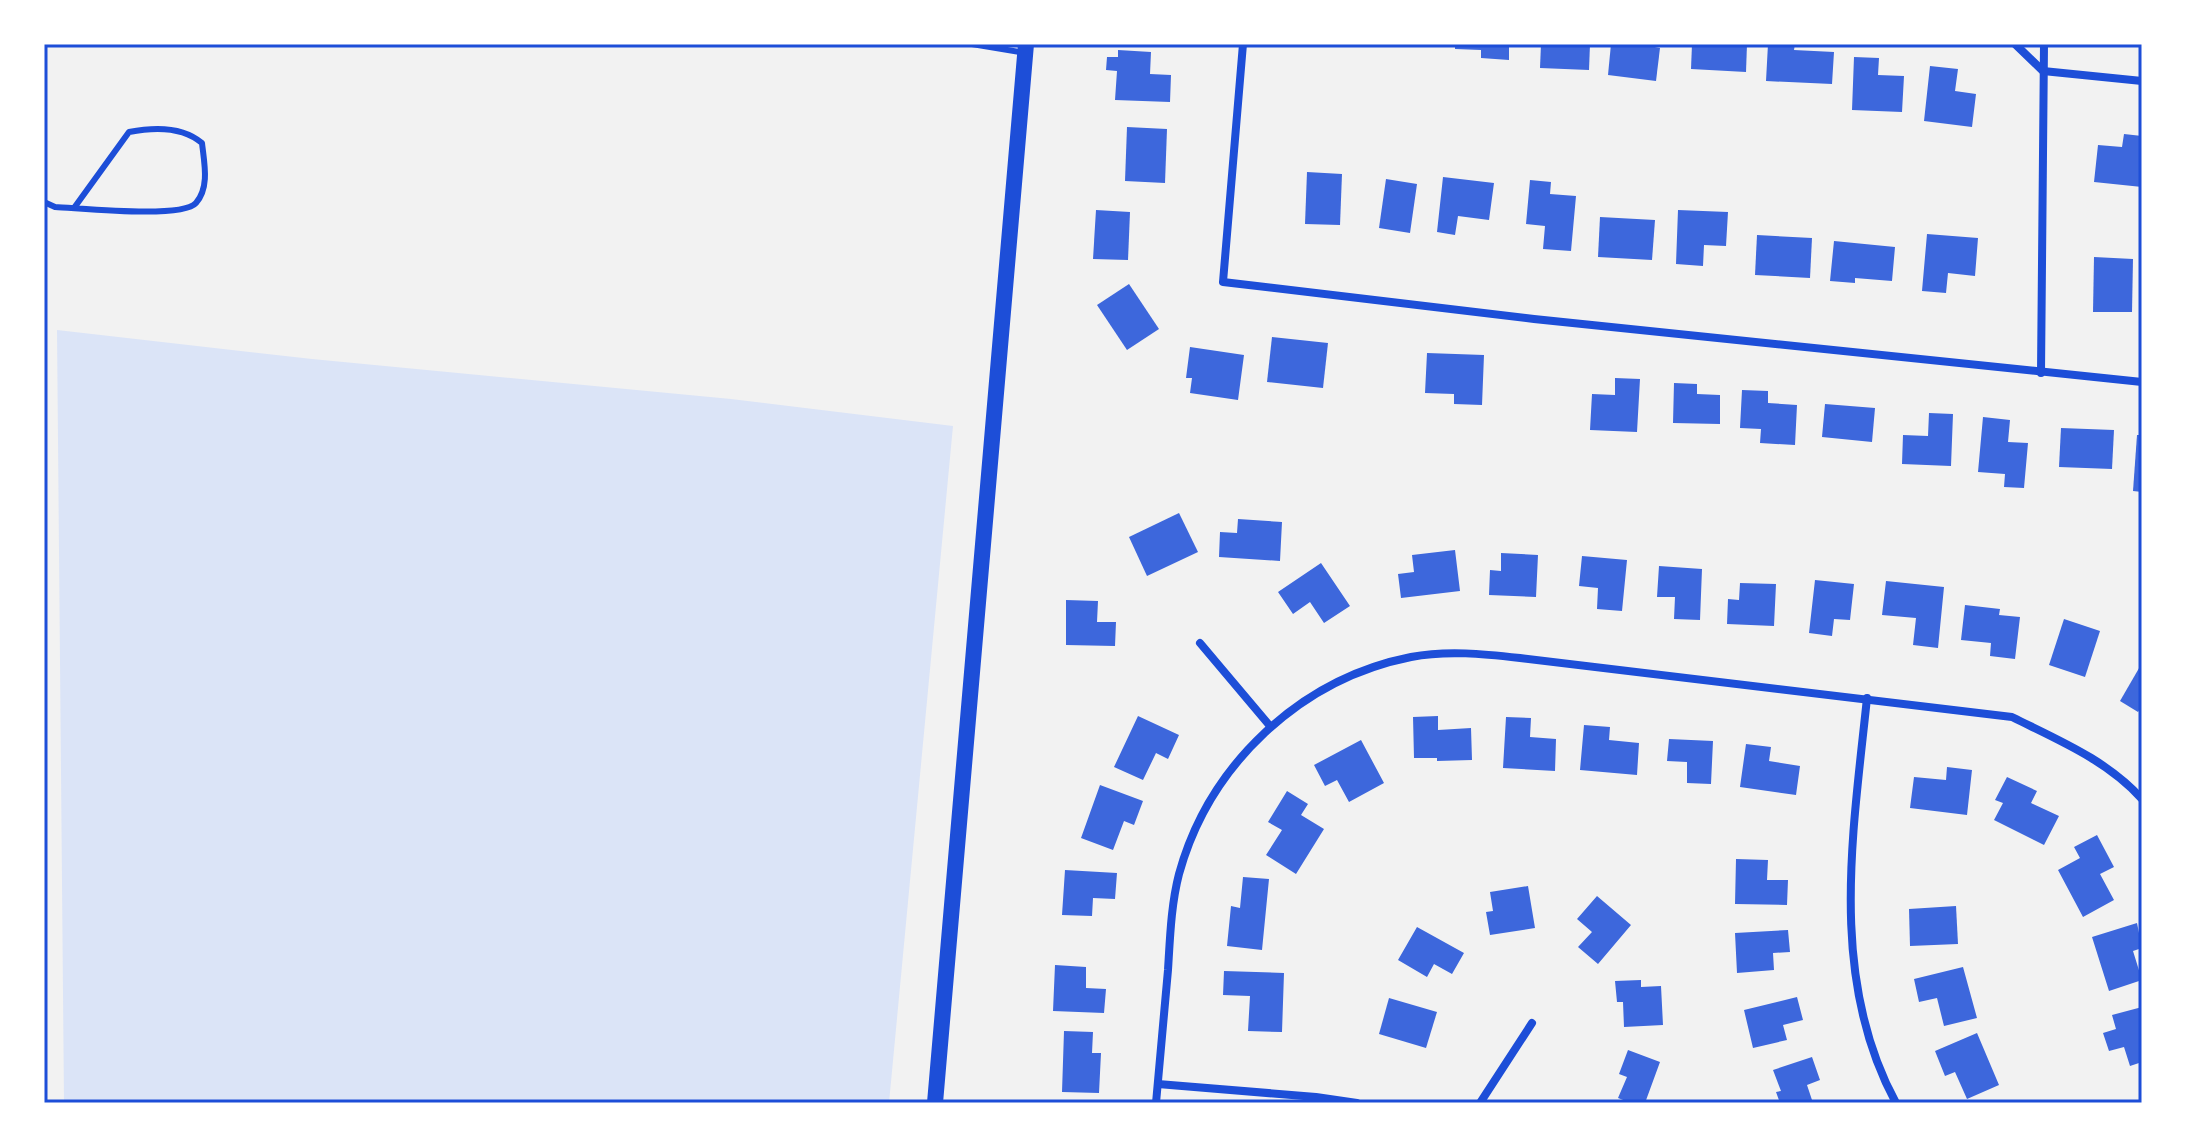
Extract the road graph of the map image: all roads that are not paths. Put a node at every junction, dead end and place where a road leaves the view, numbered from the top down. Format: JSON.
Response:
{"nodes":[{"id":1,"x":972,"y":44,"type":"edge"},
{"id":2,"x":1243,"y":44,"type":"edge"},
{"id":3,"x":2015,"y":44,"type":"edge"},
{"id":4,"x":2044,"y":44,"type":"edge"},
{"id":5,"x":1026,"y":48,"type":"edge"},
{"id":6,"x":2043,"y":71,"type":"junction"},
{"id":7,"x":2142,"y":81,"type":"edge"},
{"id":8,"x":44,"y":202,"type":"edge"},
{"id":9,"x":74,"y":208,"type":"junction"},
{"id":10,"x":2041,"y":373,"type":"junction"},
{"id":11,"x":2142,"y":382,"type":"edge"},
{"id":12,"x":1200,"y":643,"type":"dead end"},
{"id":13,"x":1867,"y":698,"type":"junction"},
{"id":14,"x":1270,"y":726,"type":"junction"},
{"id":15,"x":2142,"y":799,"type":"edge"},
{"id":16,"x":1532,"y":1023,"type":"dead end"},
{"id":17,"x":1158,"y":1084,"type":"junction"},
{"id":18,"x":935,"y":1103,"type":"edge"},
{"id":19,"x":1156,"y":1103,"type":"edge"},
{"id":20,"x":1357,"y":1103,"type":"edge"},
{"id":21,"x":1480,"y":1103,"type":"edge"},
{"id":22,"x":1896,"y":1103,"type":"edge"}],
"edges":[{"from":1,"to":5,"type":"lane"},
{"from":2,"to":10,"type":"street"},
{"from":3,"to":6,"type":"street"},
{"from":4,"to":6,"type":"street"},
{"from":5,"to":18,"type":"main road"},
{"from":6,"to":7,"type":"street"},
{"from":6,"to":10,"type":"street"},
{"from":8,"to":9,"type":"lane"},
{"from":9,"to":9,"type":"lane"},
{"from":10,"to":11,"type":"street"},
{"from":12,"to":14,"type":"street"},
{"from":13,"to":14,"type":"street"},
{"from":13,"to":15,"type":"street"},
{"from":13,"to":22,"type":"street"},
{"from":14,"to":17,"type":"street"},
{"from":16,"to":21,"type":"street"},
{"from":17,"to":19,"type":"street"},
{"from":17,"to":20,"type":"street"}]}
